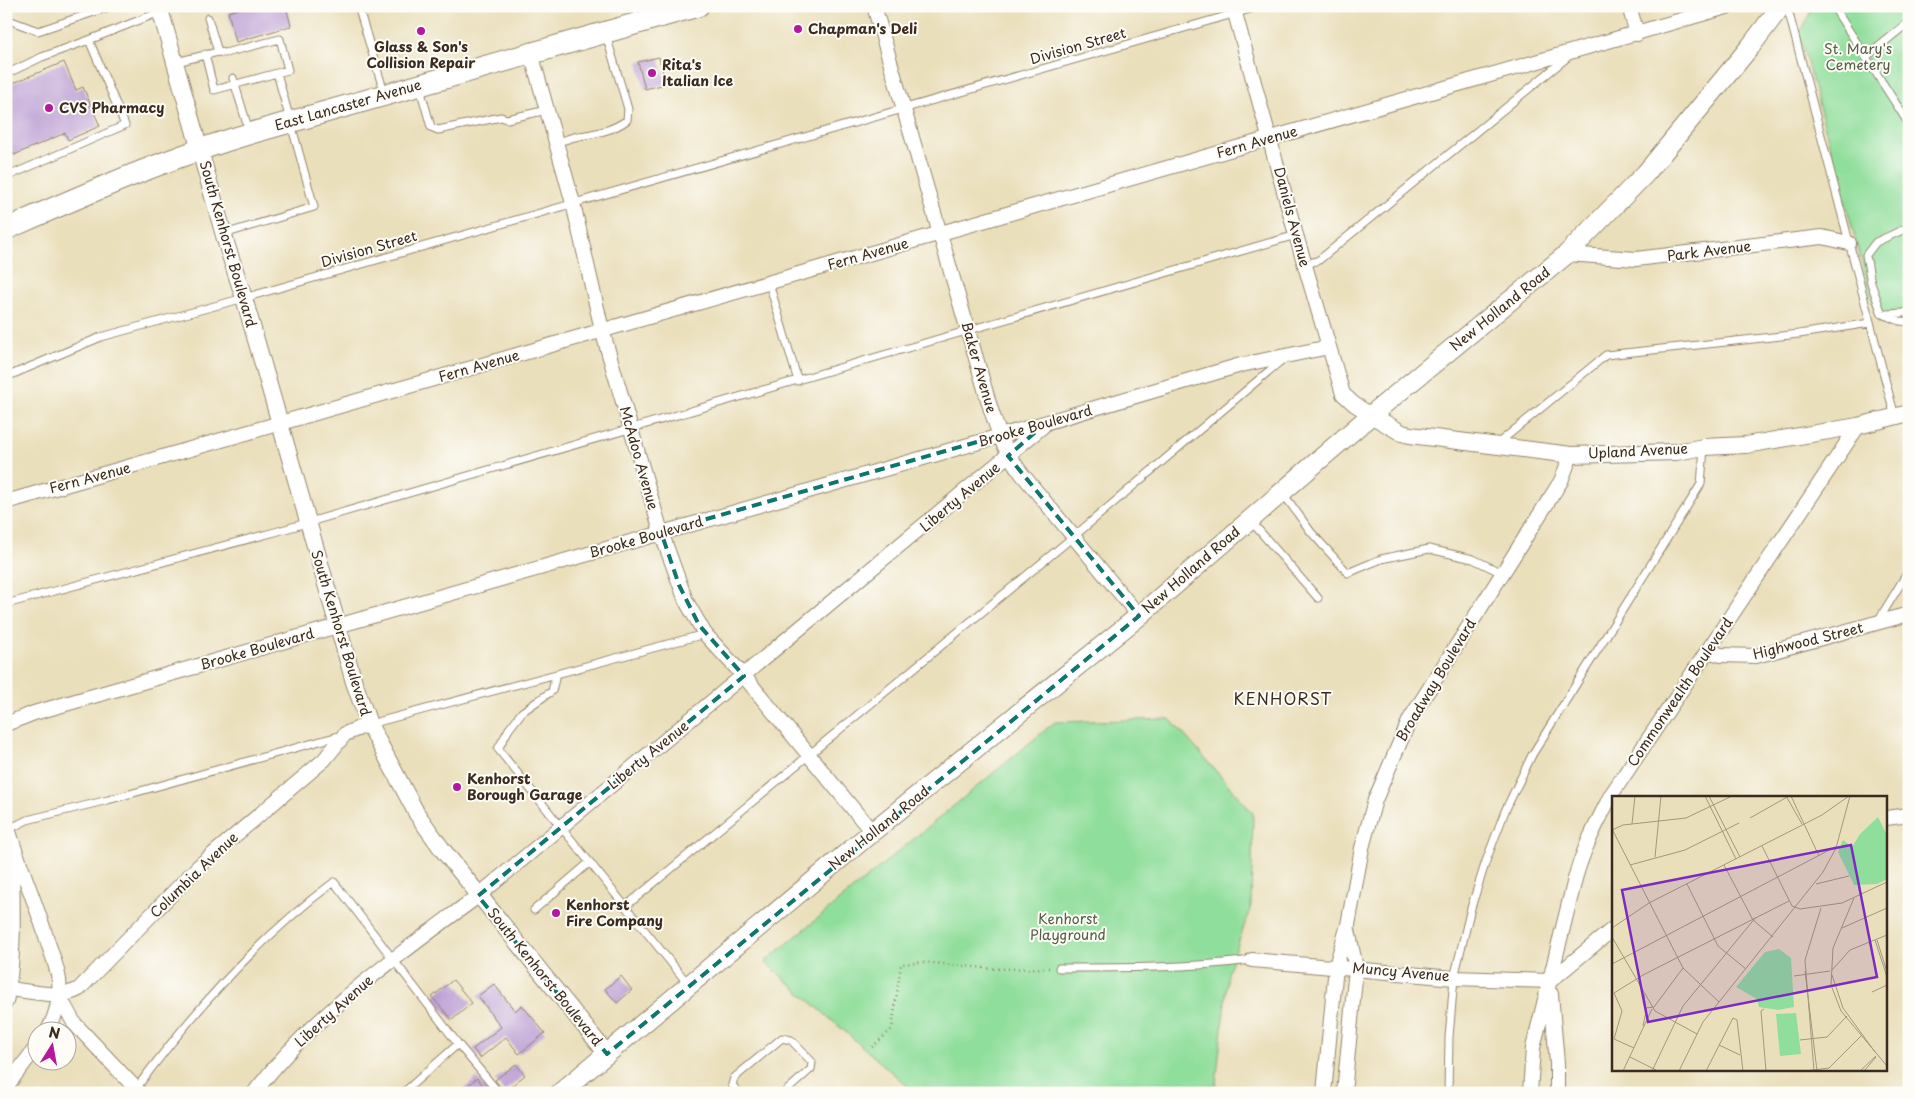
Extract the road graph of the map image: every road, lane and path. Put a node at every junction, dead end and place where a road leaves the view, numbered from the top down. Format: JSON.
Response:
{"nodes":[{"id":1,"x":112,"y":6,"type":"edge"},
{"id":2,"x":358,"y":6,"type":"edge"},
{"id":3,"x":698,"y":6,"type":"edge"},
{"id":4,"x":874,"y":6,"type":"edge"},
{"id":5,"x":1260,"y":6,"type":"edge"},
{"id":6,"x":1629,"y":6,"type":"edge"},
{"id":7,"x":1730,"y":6,"type":"edge"},
{"id":8,"x":1781,"y":6,"type":"edge"},
{"id":9,"x":1788,"y":6,"type":"edge"},
{"id":10,"x":1833,"y":6,"type":"edge"},
{"id":11,"x":160,"y":9,"type":"edge"},
{"id":12,"x":670,"y":10,"type":"edge"},
{"id":13,"x":1234,"y":10,"type":"edge"},
{"id":14,"x":208,"y":18,"type":"dead end"},
{"id":15,"x":6,"y":19,"type":"edge"},
{"id":16,"x":1909,"y":22,"type":"edge"},
{"id":17,"x":605,"y":32,"type":"junction"},
{"id":18,"x":1636,"y":34,"type":"junction"},
{"id":19,"x":88,"y":40,"type":"junction"},
{"id":20,"x":221,"y":52,"type":"junction"},
{"id":21,"x":1574,"y":52,"type":"junction"},
{"id":22,"x":531,"y":53,"type":"junction"},
{"id":23,"x":205,"y":54,"type":"junction"},
{"id":24,"x":1866,"y":57,"type":"junction"},
{"id":25,"x":228,"y":60,"type":"dead end"},
{"id":26,"x":176,"y":62,"type":"junction"},
{"id":27,"x":277,"y":73,"type":"junction"},
{"id":28,"x":6,"y":74,"type":"edge"},
{"id":29,"x":234,"y":81,"type":"junction"},
{"id":30,"x":419,"y":85,"type":"junction"},
{"id":31,"x":385,"y":95,"type":"junction"},
{"id":32,"x":903,"y":108,"type":"junction"},
{"id":33,"x":547,"y":110,"type":"junction"},
{"id":34,"x":1906,"y":114,"type":"edge"},
{"id":35,"x":291,"y":122,"type":"junction"},
{"id":36,"x":1909,"y":124,"type":"edge"},
{"id":37,"x":250,"y":133,"type":"junction"},
{"id":38,"x":1270,"y":139,"type":"junction"},
{"id":39,"x":556,"y":143,"type":"junction"},
{"id":40,"x":200,"y":149,"type":"junction"},
{"id":41,"x":6,"y":177,"type":"edge"},
{"id":42,"x":573,"y":203,"type":"junction"},
{"id":43,"x":9,"y":225,"type":"edge"},
{"id":44,"x":1909,"y":227,"type":"edge"},
{"id":45,"x":940,"y":233,"type":"junction"},
{"id":46,"x":224,"y":234,"type":"junction"},
{"id":47,"x":1296,"y":235,"type":"junction"},
{"id":48,"x":1849,"y":243,"type":"junction"},
{"id":49,"x":1568,"y":254,"type":"junction"},
{"id":50,"x":1304,"y":265,"type":"junction"},
{"id":51,"x":769,"y":283,"type":"junction"},
{"id":52,"x":244,"y":298,"type":"junction"},
{"id":53,"x":1909,"y":311,"type":"edge"},
{"id":54,"x":1882,"y":314,"type":"junction"},
{"id":55,"x":1909,"y":322,"type":"edge"},
{"id":56,"x":1870,"y":323,"type":"junction"},
{"id":57,"x":602,"y":330,"type":"junction"},
{"id":58,"x":968,"y":331,"type":"junction"},
{"id":59,"x":1328,"y":347,"type":"junction"},
{"id":60,"x":1287,"y":355,"type":"junction"},
{"id":61,"x":6,"y":377,"type":"edge"},
{"id":62,"x":798,"y":381,"type":"junction"},
{"id":63,"x":1371,"y":415,"type":"junction"},
{"id":64,"x":1902,"y":416,"type":"edge"},
{"id":65,"x":1047,"y":422,"type":"junction"},
{"id":66,"x":280,"y":424,"type":"junction"},
{"id":67,"x":1858,"y":426,"type":"junction"},
{"id":68,"x":631,"y":429,"type":"junction"},
{"id":69,"x":1000,"y":436,"type":"junction"},
{"id":70,"x":1494,"y":446,"type":"junction"},
{"id":71,"x":1704,"y":447,"type":"junction"},
{"id":72,"x":1571,"y":455,"type":"junction"},
{"id":73,"x":1008,"y":456,"type":"junction"},
{"id":74,"x":1282,"y":491,"type":"junction"},
{"id":75,"x":6,"y":502,"type":"edge"},
{"id":76,"x":1250,"y":520,"type":"junction"},
{"id":77,"x":307,"y":522,"type":"junction"},
{"id":78,"x":662,"y":532,"type":"junction"},
{"id":79,"x":1074,"y":536,"type":"junction"},
{"id":80,"x":1909,"y":570,"type":"edge"},
{"id":81,"x":1502,"y":573,"type":"junction"},
{"id":82,"x":1318,"y":598,"type":"dead end"},
{"id":83,"x":6,"y":604,"type":"edge"},
{"id":84,"x":1909,"y":614,"type":"edge"},
{"id":85,"x":1139,"y":616,"type":"junction"},
{"id":86,"x":1876,"y":624,"type":"junction"},
{"id":87,"x":338,"y":626,"type":"junction"},
{"id":88,"x":705,"y":634,"type":"junction"},
{"id":89,"x":1707,"y":651,"type":"junction"},
{"id":90,"x":556,"y":675,"type":"junction"},
{"id":91,"x":744,"y":676,"type":"junction"},
{"id":92,"x":6,"y":724,"type":"edge"},
{"id":93,"x":369,"y":724,"type":"junction"},
{"id":94,"x":345,"y":734,"type":"junction"},
{"id":95,"x":808,"y":754,"type":"junction"},
{"id":96,"x":1909,"y":815,"type":"edge"},
{"id":97,"x":1888,"y":818,"type":"edge"},
{"id":98,"x":561,"y":827,"type":"junction"},
{"id":99,"x":8,"y":832,"type":"edge"},
{"id":100,"x":872,"y":832,"type":"junction"},
{"id":101,"x":590,"y":862,"type":"junction"},
{"id":102,"x":478,"y":896,"type":"junction"},
{"id":103,"x":626,"y":906,"type":"junction"},
{"id":104,"x":534,"y":910,"type":"dead end"},
{"id":105,"x":1348,"y":924,"type":"junction"},
{"id":106,"x":1612,"y":930,"type":"edge"},
{"id":107,"x":392,"y":960,"type":"junction"},
{"id":108,"x":1252,"y":960,"type":"joint"},
{"id":109,"x":1336,"y":966,"type":"junction"},
{"id":110,"x":1059,"y":968,"type":"joint"},
{"id":111,"x":1356,"y":968,"type":"junction"},
{"id":112,"x":1454,"y":978,"type":"junction"},
{"id":113,"x":1550,"y":981,"type":"junction"},
{"id":114,"x":689,"y":985,"type":"junction"},
{"id":115,"x":58,"y":994,"type":"junction"},
{"id":116,"x":7,"y":996,"type":"edge"},
{"id":117,"x":52,"y":1022,"type":"edge"},
{"id":118,"x":458,"y":1044,"type":"junction"},
{"id":119,"x":872,"y":1047,"type":"dead end"},
{"id":120,"x":607,"y":1054,"type":"junction"},
{"id":121,"x":28,"y":1058,"type":"edge"},
{"id":122,"x":6,"y":1086,"type":"edge"},
{"id":123,"x":137,"y":1091,"type":"edge"},
{"id":124,"x":254,"y":1093,"type":"edge"},
{"id":125,"x":403,"y":1093,"type":"edge"},
{"id":126,"x":499,"y":1093,"type":"edge"},
{"id":127,"x":560,"y":1093,"type":"edge"},
{"id":128,"x":739,"y":1093,"type":"edge"},
{"id":129,"x":784,"y":1093,"type":"edge"},
{"id":130,"x":1324,"y":1093,"type":"edge"},
{"id":131,"x":1344,"y":1093,"type":"edge"},
{"id":132,"x":1448,"y":1093,"type":"edge"},
{"id":133,"x":1530,"y":1093,"type":"edge"},
{"id":134,"x":1557,"y":1093,"type":"edge"}],
"edges":[{"from":1,"to":15,"type":"lane"},
{"from":2,"to":31,"type":"lane"},
{"from":3,"to":12,"type":"main road","name":"East Lancaster Avenue"},
{"from":4,"to":32,"type":"street","name":"Baker Avenue"},
{"from":5,"to":13,"type":"lane","name":"Division Street"},
{"from":6,"to":18,"type":"street"},
{"from":7,"to":18,"type":"street","name":"Fern Avenue"},
{"from":8,"to":49,"type":"main road","name":"New Holland Road"},
{"from":9,"to":48,"type":"lane"},
{"from":10,"to":24,"type":"lane"},
{"from":11,"to":19,"type":"lane"},
{"from":11,"to":26,"type":"street","name":"South Kenhorst Boulevard"},
{"from":12,"to":17,"type":"main road","name":"East Lancaster Avenue"},
{"from":13,"to":32,"type":"lane","name":"Division Street"},
{"from":13,"to":38,"type":"street","name":"Daniels Avenue"},
{"from":14,"to":20,"type":"lane"},
{"from":16,"to":24,"type":"lane"},
{"from":17,"to":22,"type":"main road","name":"East Lancaster Avenue"},
{"from":17,"to":39,"type":"lane"},
{"from":18,"to":21,"type":"street","name":"Fern Avenue"},
{"from":19,"to":28,"type":"lane"},
{"from":19,"to":41,"type":"lane"},
{"from":20,"to":23,"type":"lane"},
{"from":20,"to":25,"type":"lane"},
{"from":20,"to":27,"type":"lane"},
{"from":21,"to":38,"type":"street","name":"Fern Avenue"},
{"from":21,"to":50,"type":"lane"},
{"from":22,"to":30,"type":"main road","name":"East Lancaster Avenue"},
{"from":22,"to":33,"type":"street","name":"McAdoo Avenue"},
{"from":23,"to":26,"type":"lane"},
{"from":23,"to":29,"type":"lane"},
{"from":24,"to":34,"type":"lane"},
{"from":26,"to":40,"type":"street","name":"South Kenhorst Boulevard"},
{"from":27,"to":29,"type":"lane"},
{"from":27,"to":35,"type":"lane"},
{"from":29,"to":37,"type":"lane"},
{"from":30,"to":31,"type":"main road","name":"East Lancaster Avenue"},
{"from":30,"to":33,"type":"lane"},
{"from":31,"to":35,"type":"main road","name":"East Lancaster Avenue"},
{"from":32,"to":42,"type":"lane","name":"Division Street"},
{"from":32,"to":45,"type":"street","name":"Baker Avenue"},
{"from":33,"to":39,"type":"street","name":"McAdoo Avenue"},
{"from":34,"to":36,"type":"lane"},
{"from":35,"to":37,"type":"main road","name":"East Lancaster Avenue"},
{"from":35,"to":46,"type":"lane"},
{"from":37,"to":40,"type":"main road","name":"East Lancaster Avenue"},
{"from":38,"to":45,"type":"street","name":"Fern Avenue"},
{"from":38,"to":47,"type":"street","name":"Daniels Avenue"},
{"from":39,"to":42,"type":"street","name":"McAdoo Avenue"},
{"from":40,"to":43,"type":"main road","name":"East Lancaster Avenue"},
{"from":40,"to":46,"type":"street","name":"South Kenhorst Boulevard"},
{"from":42,"to":52,"type":"lane","name":"Division Street"},
{"from":42,"to":57,"type":"street","name":"McAdoo Avenue"},
{"from":44,"to":54,"type":"lane"},
{"from":45,"to":51,"type":"street","name":"Fern Avenue"},
{"from":45,"to":58,"type":"street","name":"Baker Avenue"},
{"from":46,"to":52,"type":"street","name":"South Kenhorst Boulevard"},
{"from":47,"to":50,"type":"street","name":"Daniels Avenue"},
{"from":47,"to":58,"type":"lane"},
{"from":48,"to":49,"type":"street","name":"Park Avenue"},
{"from":48,"to":56,"type":"lane"},
{"from":49,"to":63,"type":"main road","name":"New Holland Road"},
{"from":50,"to":59,"type":"street","name":"Daniels Avenue"},
{"from":51,"to":57,"type":"street","name":"Fern Avenue"},
{"from":51,"to":62,"type":"lane"},
{"from":52,"to":61,"type":"lane","name":"Division Street"},
{"from":52,"to":66,"type":"street","name":"South Kenhorst Boulevard"},
{"from":53,"to":54,"type":"lane"},
{"from":54,"to":55,"type":"lane"},
{"from":56,"to":64,"type":"lane"},
{"from":56,"to":70,"type":"lane"},
{"from":57,"to":66,"type":"street","name":"Fern Avenue"},
{"from":57,"to":68,"type":"street","name":"McAdoo Avenue"},
{"from":58,"to":62,"type":"lane"},
{"from":58,"to":69,"type":"street","name":"Baker Avenue"},
{"from":59,"to":60,"type":"street","name":"Brooke Boulevard"},
{"from":59,"to":63,"type":"street","name":"Daniels Avenue"},
{"from":60,"to":65,"type":"street","name":"Brooke Boulevard"},
{"from":60,"to":79,"type":"lane","name":"Brooke Boulevard"},
{"from":62,"to":68,"type":"lane"},
{"from":63,"to":70,"type":"street","name":"Upland Avenue"},
{"from":63,"to":74,"type":"main road","name":"New Holland Road"},
{"from":64,"to":67,"type":"street","name":"Upland Avenue"},
{"from":65,"to":69,"type":"street","name":"Brooke Boulevard"},
{"from":65,"to":73,"type":"street","name":"Liberty Avenue"},
{"from":66,"to":75,"type":"street","name":"Fern Avenue"},
{"from":66,"to":77,"type":"street","name":"South Kenhorst Boulevard"},
{"from":67,"to":71,"type":"street","name":"Upland Avenue"},
{"from":67,"to":89,"type":"street","name":"Commonwealth Boulevard"},
{"from":68,"to":77,"type":"lane"},
{"from":68,"to":78,"type":"street","name":"McAdoo Avenue"},
{"from":69,"to":73,"type":"street","name":"Baker Avenue"},
{"from":69,"to":78,"type":"street","name":"Brooke Boulevard"},
{"from":70,"to":72,"type":"street","name":"Upland Avenue"},
{"from":71,"to":72,"type":"street","name":"Upland Avenue"},
{"from":71,"to":112,"type":"lane"},
{"from":72,"to":81,"type":"street","name":"Broadway Boulevard"},
{"from":73,"to":79,"type":"street","name":"Baker Avenue"},
{"from":73,"to":91,"type":"street","name":"Liberty Avenue"},
{"from":74,"to":76,"type":"main road","name":"New Holland Road"},
{"from":74,"to":81,"type":"lane"},
{"from":76,"to":82,"type":"lane"},
{"from":76,"to":85,"type":"main road","name":"New Holland Road"},
{"from":77,"to":83,"type":"lane"},
{"from":77,"to":87,"type":"street","name":"South Kenhorst Boulevard"},
{"from":78,"to":87,"type":"street","name":"Brooke Boulevard"},
{"from":78,"to":88,"type":"street","name":"McAdoo Avenue"},
{"from":79,"to":85,"type":"street","name":"Baker Avenue"},
{"from":79,"to":95,"type":"lane","name":"Brooke Boulevard"},
{"from":80,"to":86,"type":"lane"},
{"from":81,"to":105,"type":"street","name":"Broadway Boulevard"},
{"from":84,"to":86,"type":"street","name":"Highwood Street"},
{"from":85,"to":100,"type":"main road","name":"New Holland Road"},
{"from":86,"to":89,"type":"street","name":"Highwood Street"},
{"from":87,"to":92,"type":"street","name":"Brooke Boulevard"},
{"from":87,"to":93,"type":"street","name":"South Kenhorst Boulevard"},
{"from":88,"to":90,"type":"lane"},
{"from":88,"to":91,"type":"street","name":"McAdoo Avenue"},
{"from":89,"to":113,"type":"street","name":"Commonwealth Boulevard"},
{"from":90,"to":93,"type":"lane"},
{"from":90,"to":98,"type":"lane"},
{"from":91,"to":95,"type":"street","name":"McAdoo Avenue"},
{"from":91,"to":98,"type":"street","name":"Liberty Avenue"},
{"from":93,"to":94,"type":"street","name":"Columbia Avenue"},
{"from":93,"to":102,"type":"street","name":"South Kenhorst Boulevard"},
{"from":94,"to":99,"type":"lane"},
{"from":94,"to":115,"type":"street","name":"Columbia Avenue"},
{"from":95,"to":100,"type":"street","name":"McAdoo Avenue"},
{"from":95,"to":103,"type":"lane","name":"Brooke Boulevard"},
{"from":96,"to":97,"type":"street"},
{"from":98,"to":101,"type":"lane"},
{"from":98,"to":102,"type":"street","name":"Liberty Avenue"},
{"from":99,"to":115,"type":"street"},
{"from":99,"to":116,"type":"street"},
{"from":100,"to":114,"type":"main road","name":"New Holland Road"},
{"from":101,"to":103,"type":"lane"},
{"from":101,"to":104,"type":"lane"},
{"from":102,"to":107,"type":"street","name":"Liberty Avenue"},
{"from":102,"to":120,"type":"street","name":"South Kenhorst Boulevard"},
{"from":103,"to":114,"type":"lane"},
{"from":105,"to":109,"type":"street","name":"Broadway Boulevard"},
{"from":105,"to":111,"type":"street","name":"Broadway Boulevard"},
{"from":106,"to":113,"type":"street"},
{"from":107,"to":118,"type":"lane"},
{"from":107,"to":123,"type":"lane"},
{"from":107,"to":124,"type":"street","name":"Liberty Avenue"},
{"from":108,"to":109,"type":"street","name":"Muncy Avenue"},
{"from":108,"to":110,"type":"lane"},
{"from":109,"to":111,"type":"street","name":"Muncy Avenue"},
{"from":109,"to":130,"type":"street","name":"Broadway Boulevard"},
{"from":110,"to":119,"type":"path"},
{"from":111,"to":112,"type":"street","name":"Muncy Avenue"},
{"from":111,"to":131,"type":"street","name":"Broadway Boulevard"},
{"from":112,"to":113,"type":"street","name":"Muncy Avenue"},
{"from":112,"to":132,"type":"lane"},
{"from":113,"to":133,"type":"street","name":"Commonwealth Boulevard"},
{"from":113,"to":134,"type":"street","name":"Commonwealth Boulevard"},
{"from":114,"to":120,"type":"main road","name":"New Holland Road"},
{"from":115,"to":116,"type":"street","name":"Columbia Avenue"},
{"from":115,"to":117,"type":"street"},
{"from":115,"to":123,"type":"street"},
{"from":118,"to":125,"type":"lane"},
{"from":118,"to":126,"type":"lane"},
{"from":120,"to":127,"type":"main road","name":"New Holland Road"},
{"from":121,"to":122,"type":"street"},
{"from":128,"to":129,"type":"lane"}]}
